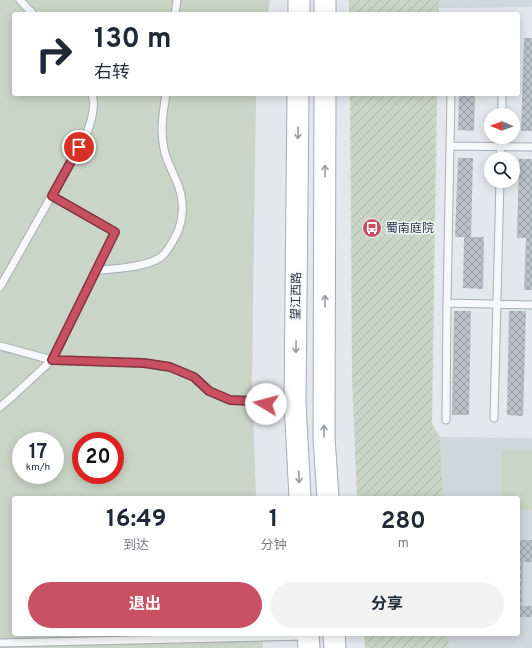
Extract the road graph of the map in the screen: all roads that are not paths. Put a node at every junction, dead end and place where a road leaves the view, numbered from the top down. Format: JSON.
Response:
{"nodes":[{"id":1,"x":20,"y":0,"type":"edge"},
{"id":2,"x":177,"y":0,"type":"edge"},
{"id":3,"x":299,"y":0,"type":"edge"},
{"id":4,"x":325,"y":0,"type":"edge"},
{"id":5,"x":31,"y":12,"type":"edge"},
{"id":6,"x":175,"y":12,"type":"edge"},
{"id":7,"x":299,"y":12,"type":"edge"},
{"id":8,"x":325,"y":12,"type":"edge"},
{"id":9,"x":92,"y":96,"type":"edge"},
{"id":10,"x":166,"y":96,"type":"edge"},
{"id":11,"x":298,"y":96,"type":"edge"},
{"id":12,"x":325,"y":96,"type":"edge"},
{"id":13,"x":451,"y":96,"type":"edge"},
{"id":14,"x":502,"y":96,"type":"edge"},
{"id":15,"x":502,"y":108,"type":"edge"},
{"id":16,"x":450,"y":146,"type":"junction"},
{"id":17,"x":501,"y":146,"type":"junction"},
{"id":18,"x":532,"y":147,"type":"edge"},
{"id":19,"x":501,"y":152,"type":"edge"},
{"id":20,"x":500,"y":188,"type":"edge"},
{"id":21,"x":52,"y":196,"type":"junction"},
{"id":22,"x":96,"y":271,"type":"junction"},
{"id":23,"x":0,"y":287,"type":"edge"},
{"id":24,"x":447,"y":303,"type":"junction"},
{"id":25,"x":496,"y":304,"type":"junction"},
{"id":26,"x":532,"y":304,"type":"edge"},
{"id":27,"x":0,"y":346,"type":"edge"},
{"id":28,"x":52,"y":360,"type":"junction"},
{"id":29,"x":0,"y":407,"type":"edge"},
{"id":30,"x":295,"y":408,"type":"junction"},
{"id":31,"x":494,"y":418,"type":"dead end"},
{"id":32,"x":446,"y":420,"type":"dead end"},
{"id":33,"x":300,"y":496,"type":"edge"},
{"id":34,"x":328,"y":496,"type":"edge"},
{"id":35,"x":334,"y":636,"type":"edge"},
{"id":36,"x":308,"y":639,"type":"edge"},
{"id":37,"x":0,"y":643,"type":"edge"},
{"id":38,"x":335,"y":648,"type":"edge"}],
"edges":[{"from":1,"to":5,"type":"lane"},
{"from":2,"to":6,"type":"lane"},
{"from":3,"to":7,"type":"main road"},
{"from":4,"to":8,"type":"main road"},
{"from":9,"to":21,"type":"lane"},
{"from":10,"to":22,"type":"lane"},
{"from":11,"to":30,"type":"main road","name":"望江西路","one_way":true},
{"from":34,"to":12,"type":"main road","one_way":true},
{"from":13,"to":16,"type":"lane"},
{"from":14,"to":15,"type":"lane"},
{"from":16,"to":17,"type":"lane"},
{"from":16,"to":24,"type":"lane"},
{"from":17,"to":18,"type":"lane"},
{"from":17,"to":19,"type":"lane"},
{"from":20,"to":25,"type":"lane"},
{"from":21,"to":22,"type":"lane"},
{"from":21,"to":23,"type":"lane"},
{"from":22,"to":28,"type":"lane"},
{"from":24,"to":25,"type":"lane"},
{"from":24,"to":32,"type":"lane"},
{"from":25,"to":26,"type":"lane"},
{"from":25,"to":31,"type":"lane"},
{"from":27,"to":28,"type":"lane"},
{"from":28,"to":29,"type":"lane"},
{"from":28,"to":30,"type":"lane"},
{"from":30,"to":33,"type":"main road","name":"望江西路","one_way":true},
{"from":35,"to":38,"type":"main road"},
{"from":36,"to":37,"type":"lane"}]}
